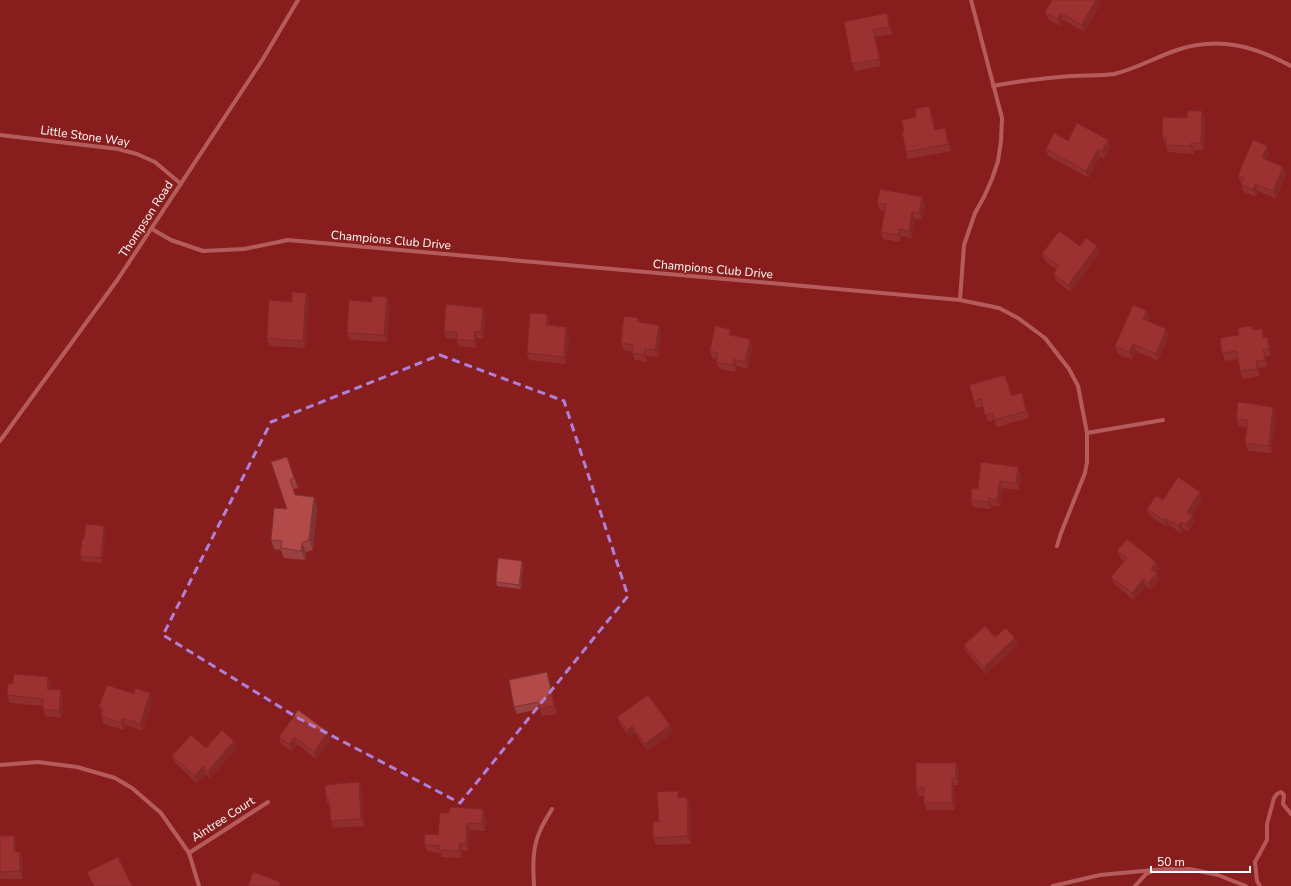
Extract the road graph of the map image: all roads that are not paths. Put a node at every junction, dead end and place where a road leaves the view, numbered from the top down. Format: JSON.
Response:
{"nodes":[{"id":1,"x":298,"y":0,"type":"edge"},
{"id":2,"x":971,"y":0,"type":"edge"},
{"id":3,"x":1291,"y":66,"type":"edge"},
{"id":4,"x":993,"y":86,"type":"junction"},
{"id":5,"x":0,"y":135,"type":"edge"},
{"id":6,"x":181,"y":184,"type":"junction"},
{"id":7,"x":152,"y":229,"type":"junction"},
{"id":8,"x":960,"y":300,"type":"junction"},
{"id":9,"x":1163,"y":420,"type":"dead end"},
{"id":10,"x":1087,"y":433,"type":"junction"},
{"id":11,"x":0,"y":441,"type":"edge"},
{"id":12,"x":1057,"y":546,"type":"dead end"},
{"id":13,"x":0,"y":765,"type":"edge"},
{"id":14,"x":268,"y":802,"type":"dead end"},
{"id":15,"x":552,"y":808,"type":"dead end"},
{"id":16,"x":188,"y":853,"type":"junction"},
{"id":17,"x":1155,"y":870,"type":"junction"},
{"id":18,"x":199,"y":886,"type":"edge"},
{"id":19,"x":534,"y":886,"type":"edge"},
{"id":20,"x":1053,"y":886,"type":"edge"},
{"id":21,"x":1135,"y":886,"type":"edge"},
{"id":22,"x":1246,"y":886,"type":"edge"}],
"edges":[{"from":1,"to":6,"type":"street","name":"Thompson Road"},
{"from":2,"to":4,"type":"street"},
{"from":3,"to":4,"type":"street"},
{"from":4,"to":8,"type":"street"},
{"from":5,"to":6,"type":"street","name":"Little Stone Way"},
{"from":6,"to":7,"type":"street","name":"Thompson Road"},
{"from":7,"to":8,"type":"street","name":"Champions Club Drive"},
{"from":7,"to":11,"type":"street","name":"Thompson Road"},
{"from":8,"to":10,"type":"street","name":"Champions Club Drive"},
{"from":9,"to":10,"type":"street"},
{"from":10,"to":12,"type":"street","name":"Champions Club Drive"},
{"from":13,"to":16,"type":"street"},
{"from":14,"to":16,"type":"street","name":"Aintree Court"},
{"from":15,"to":19,"type":"street"},
{"from":16,"to":18,"type":"street"},
{"from":17,"to":20,"type":"street"},
{"from":17,"to":21,"type":"street"},
{"from":17,"to":22,"type":"street"}]}
